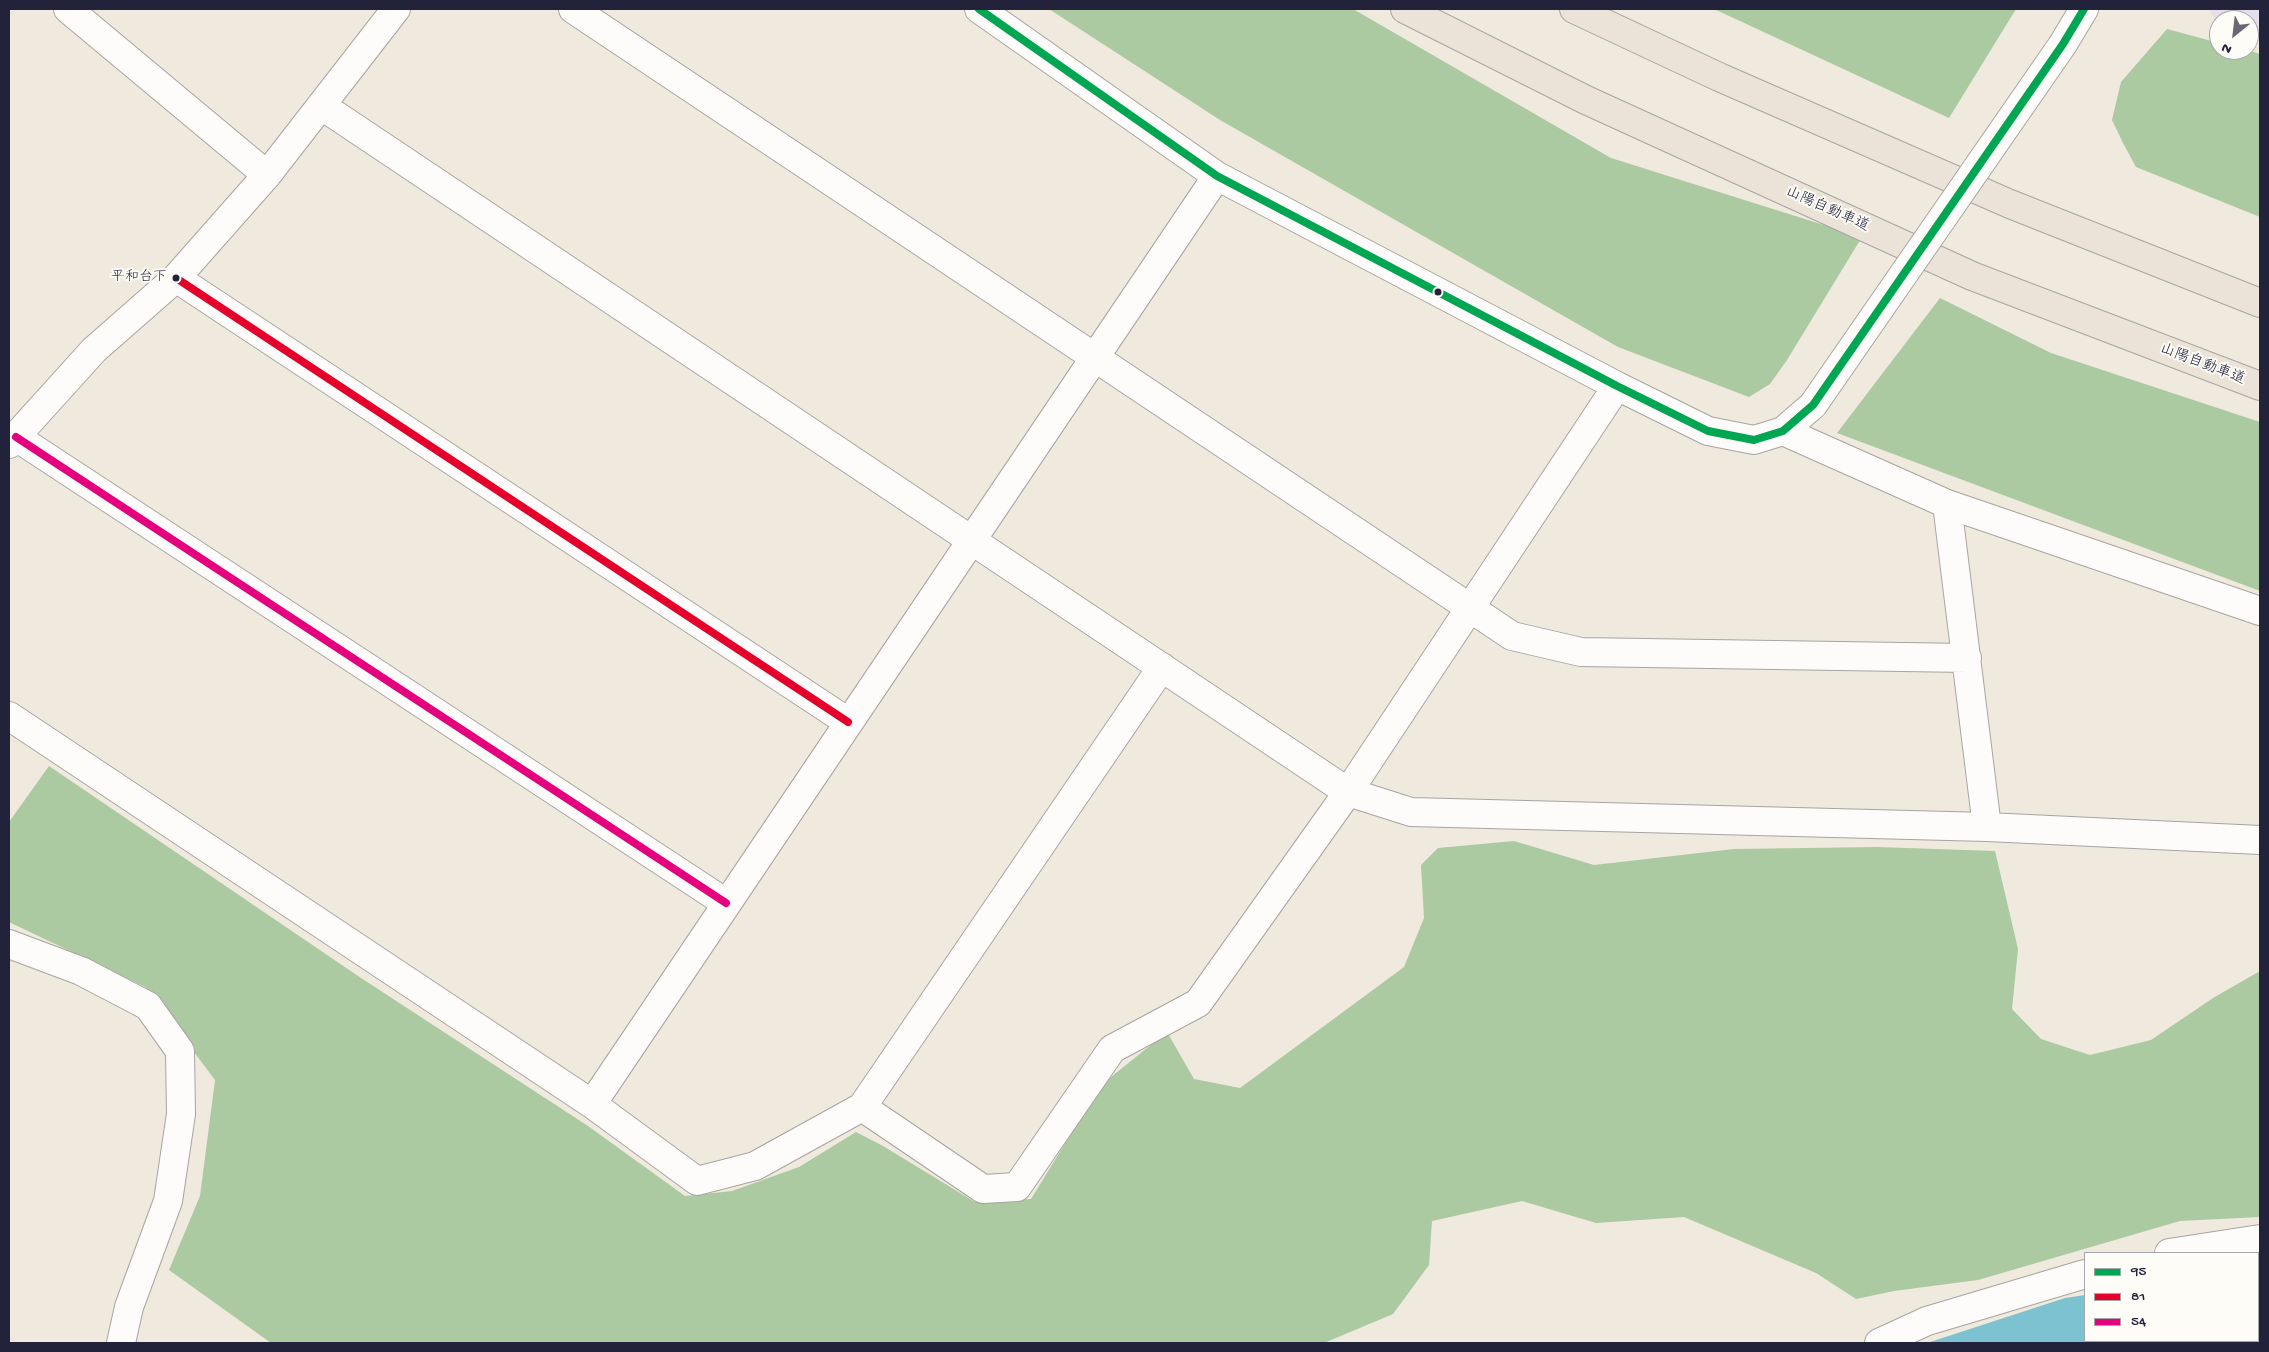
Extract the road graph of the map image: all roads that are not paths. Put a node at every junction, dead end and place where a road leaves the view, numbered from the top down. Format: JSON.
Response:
{"nodes":[{"id":1,"x":68,"y":9,"type":"edge"},
{"id":2,"x":396,"y":9,"type":"edge"},
{"id":3,"x":573,"y":9,"type":"edge"},
{"id":4,"x":979,"y":9,"type":"edge"},
{"id":5,"x":1405,"y":9,"type":"edge"},
{"id":6,"x":1574,"y":9,"type":"edge"},
{"id":7,"x":2081,"y":10,"type":"edge"},
{"id":8,"x":322,"y":106,"type":"junction"},
{"id":9,"x":267,"y":175,"type":"junction"},
{"id":10,"x":1218,"y":176,"type":"junction"},
{"id":11,"x":176,"y":278,"type":"junction"},
{"id":12,"x":2260,"y":302,"type":"edge"},
{"id":13,"x":1096,"y":358,"type":"junction"},
{"id":14,"x":1617,"y":386,"type":"junction"},
{"id":15,"x":2260,"y":386,"type":"edge"},
{"id":16,"x":1783,"y":431,"type":"junction"},
{"id":17,"x":12,"y":440,"type":"edge"},
{"id":18,"x":1947,"y":504,"type":"junction"},
{"id":19,"x":971,"y":539,"type":"junction"},
{"id":20,"x":1470,"y":609,"type":"junction"},
{"id":21,"x":2260,"y":611,"type":"edge"},
{"id":22,"x":1967,"y":658,"type":"junction"},
{"id":23,"x":1162,"y":667,"type":"junction"},
{"id":24,"x":9,"y":716,"type":"edge"},
{"id":25,"x":848,"y":722,"type":"junction"},
{"id":26,"x":1348,"y":792,"type":"junction"},
{"id":27,"x":1987,"y":827,"type":"junction"},
{"id":28,"x":2260,"y":840,"type":"edge"},
{"id":29,"x":726,"y":903,"type":"junction"},
{"id":30,"x":9,"y":944,"type":"edge"},
{"id":31,"x":592,"y":1104,"type":"junction"},
{"id":32,"x":862,"y":1107,"type":"junction"},
{"id":33,"x":2260,"y":1239,"type":"edge"},
{"id":34,"x":2176,"y":1252,"type":"edge"},
{"id":35,"x":2084,"y":1274,"type":"edge"},
{"id":36,"x":122,"y":1343,"type":"edge"},
{"id":37,"x":1879,"y":1343,"type":"edge"}],
"edges":[{"from":1,"to":9,"type":"street"},
{"from":2,"to":8,"type":"street"},
{"from":3,"to":13,"type":"street"},
{"from":4,"to":10,"type":"street"},
{"from":5,"to":15,"type":"highway","name":"山陽自動車道"},
{"from":6,"to":12,"type":"highway"},
{"from":7,"to":16,"type":"street","bridge":true},
{"from":8,"to":9,"type":"street"},
{"from":8,"to":19,"type":"street"},
{"from":9,"to":11,"type":"street"},
{"from":10,"to":13,"type":"street"},
{"from":10,"to":14,"type":"street"},
{"from":11,"to":17,"type":"street"},
{"from":11,"to":25,"type":"street"},
{"from":13,"to":19,"type":"street"},
{"from":13,"to":20,"type":"street"},
{"from":14,"to":16,"type":"street"},
{"from":14,"to":20,"type":"street"},
{"from":16,"to":18,"type":"street"},
{"from":17,"to":29,"type":"street"},
{"from":18,"to":21,"type":"street"},
{"from":18,"to":22,"type":"street"},
{"from":19,"to":23,"type":"street"},
{"from":19,"to":25,"type":"street"},
{"from":20,"to":22,"type":"street"},
{"from":20,"to":26,"type":"street"},
{"from":22,"to":27,"type":"street"},
{"from":23,"to":26,"type":"street"},
{"from":23,"to":32,"type":"street"},
{"from":24,"to":31,"type":"street"},
{"from":25,"to":29,"type":"street"},
{"from":26,"to":27,"type":"street"},
{"from":26,"to":32,"type":"street"},
{"from":27,"to":28,"type":"street"},
{"from":29,"to":31,"type":"street"},
{"from":30,"to":36,"type":"street"},
{"from":31,"to":32,"type":"street"},
{"from":33,"to":34,"type":"street"},
{"from":35,"to":37,"type":"street"}]}
